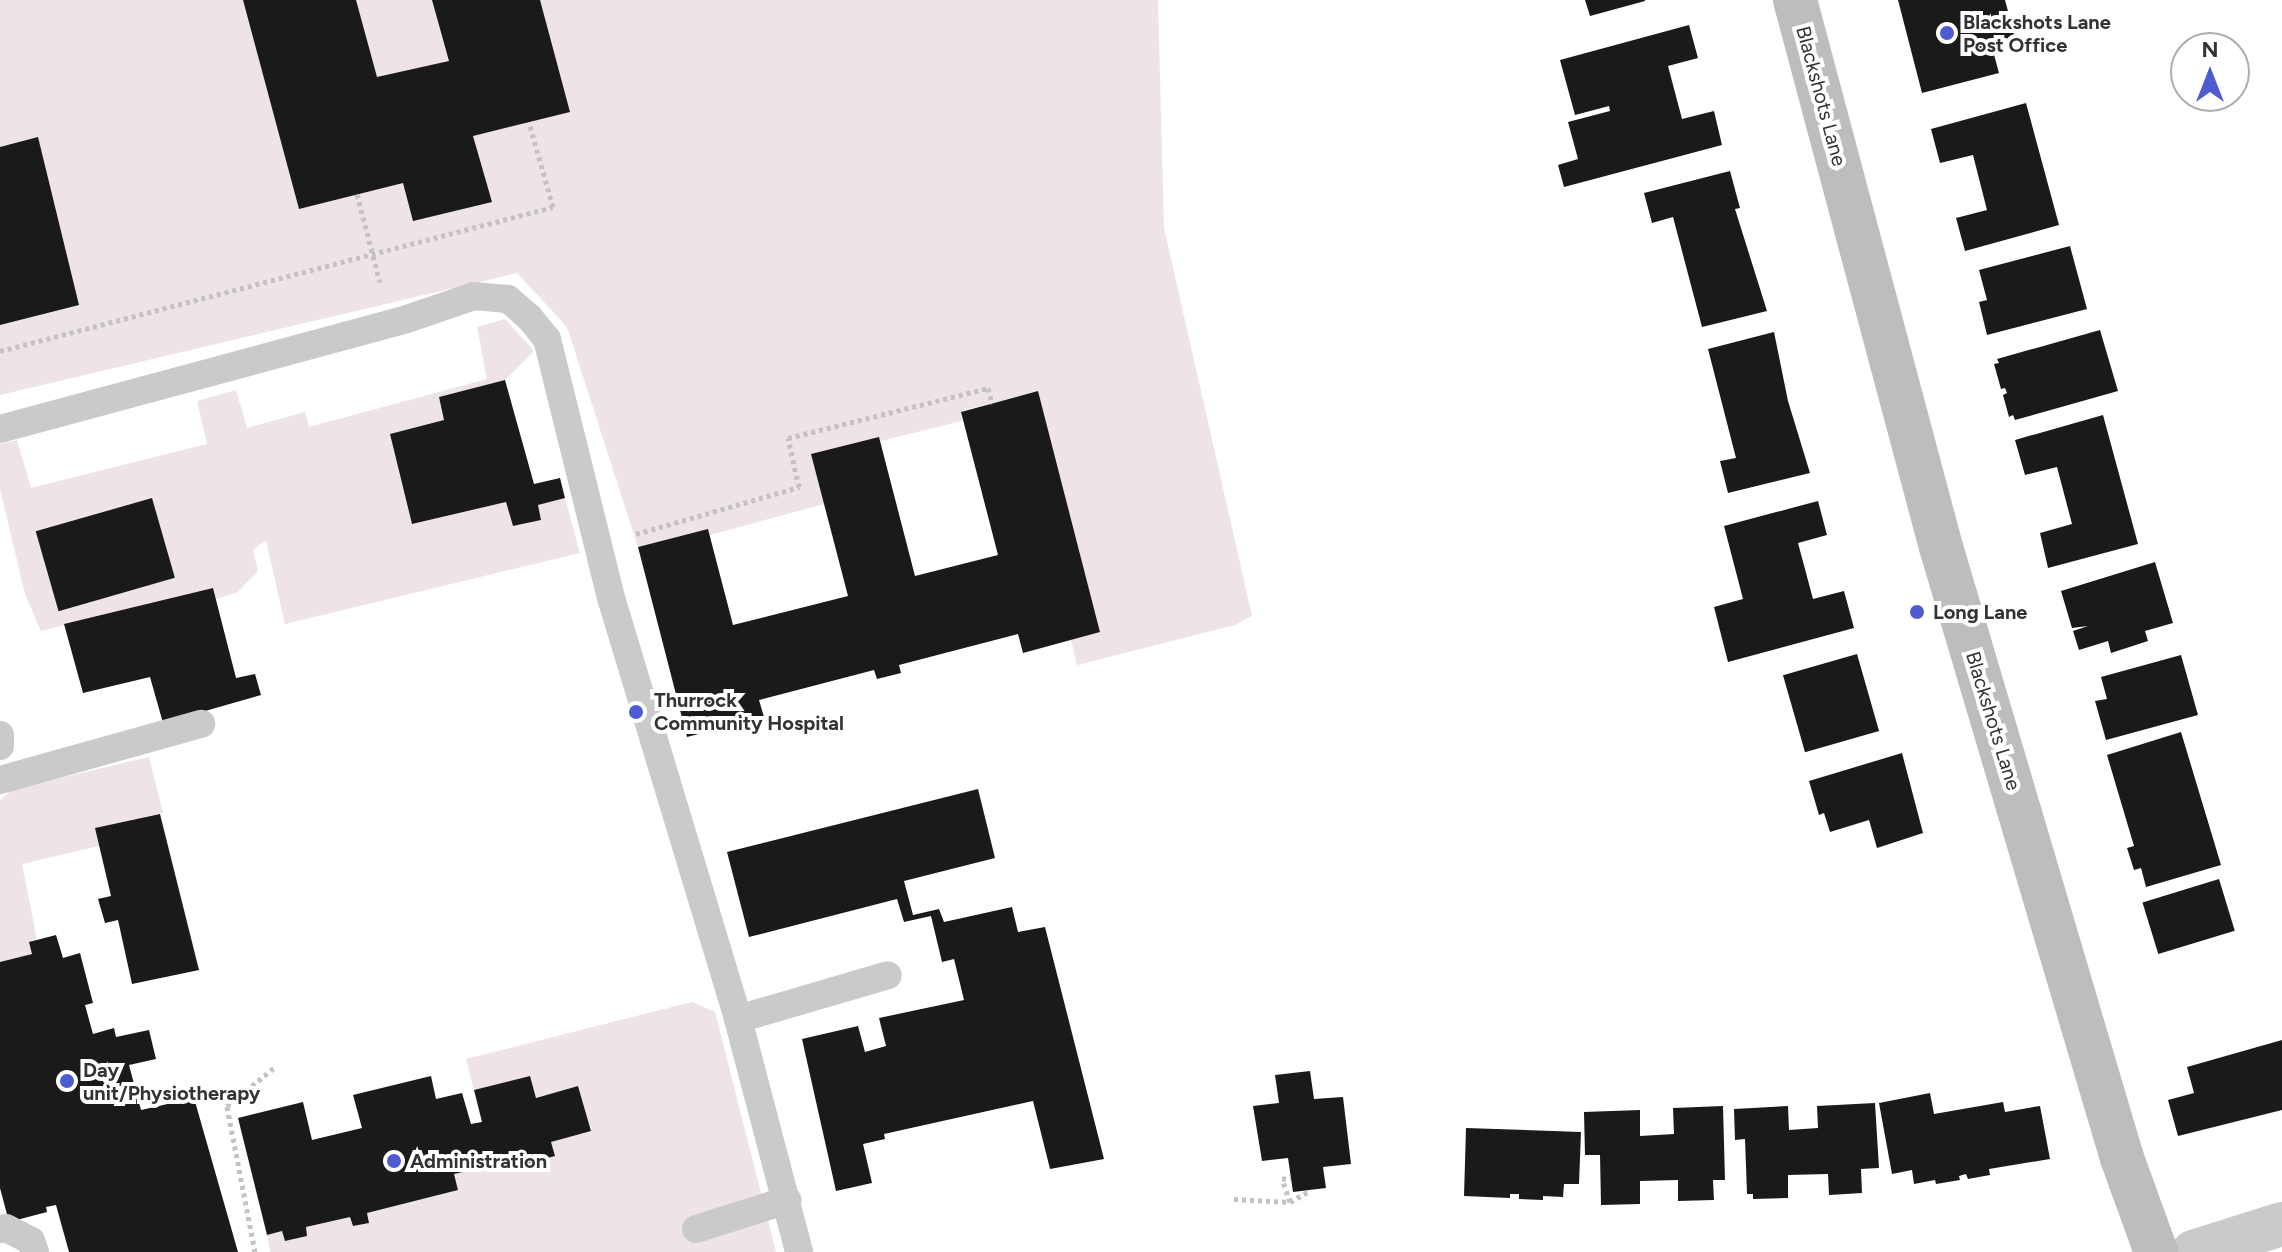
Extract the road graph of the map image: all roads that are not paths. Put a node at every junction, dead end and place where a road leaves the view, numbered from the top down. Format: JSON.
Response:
{"nodes":[{"id":1,"x":1795,"y":0,"type":"edge"},
{"id":2,"x":0,"y":429,"type":"edge"},
{"id":3,"x":201,"y":724,"type":"dead end"},
{"id":4,"x":0,"y":735,"type":"edge"},
{"id":5,"x":0,"y":746,"type":"edge"},
{"id":6,"x":0,"y":780,"type":"edge"},
{"id":7,"x":888,"y":975,"type":"dead end"},
{"id":8,"x":738,"y":1019,"type":"junction"},
{"id":9,"x":788,"y":1200,"type":"junction"},
{"id":10,"x":2282,"y":1224,"type":"edge"},
{"id":11,"x":0,"y":1229,"type":"edge"},
{"id":12,"x":696,"y":1229,"type":"dead end"},
{"id":13,"x":35,"y":1252,"type":"edge"},
{"id":14,"x":799,"y":1252,"type":"edge"},
{"id":15,"x":2156,"y":1252,"type":"edge"},
{"id":16,"x":2193,"y":1252,"type":"edge"}],
"edges":[{"from":1,"to":15,"type":"street","name":"Blackshots Lane"},
{"from":2,"to":8,"type":"lane"},
{"from":3,"to":6,"type":"lane"},
{"from":4,"to":5,"type":"lane"},
{"from":7,"to":8,"type":"lane"},
{"from":8,"to":9,"type":"lane"},
{"from":9,"to":12,"type":"lane"},
{"from":9,"to":14,"type":"lane"},
{"from":10,"to":16,"type":"street"},
{"from":11,"to":13,"type":"lane"}]}
